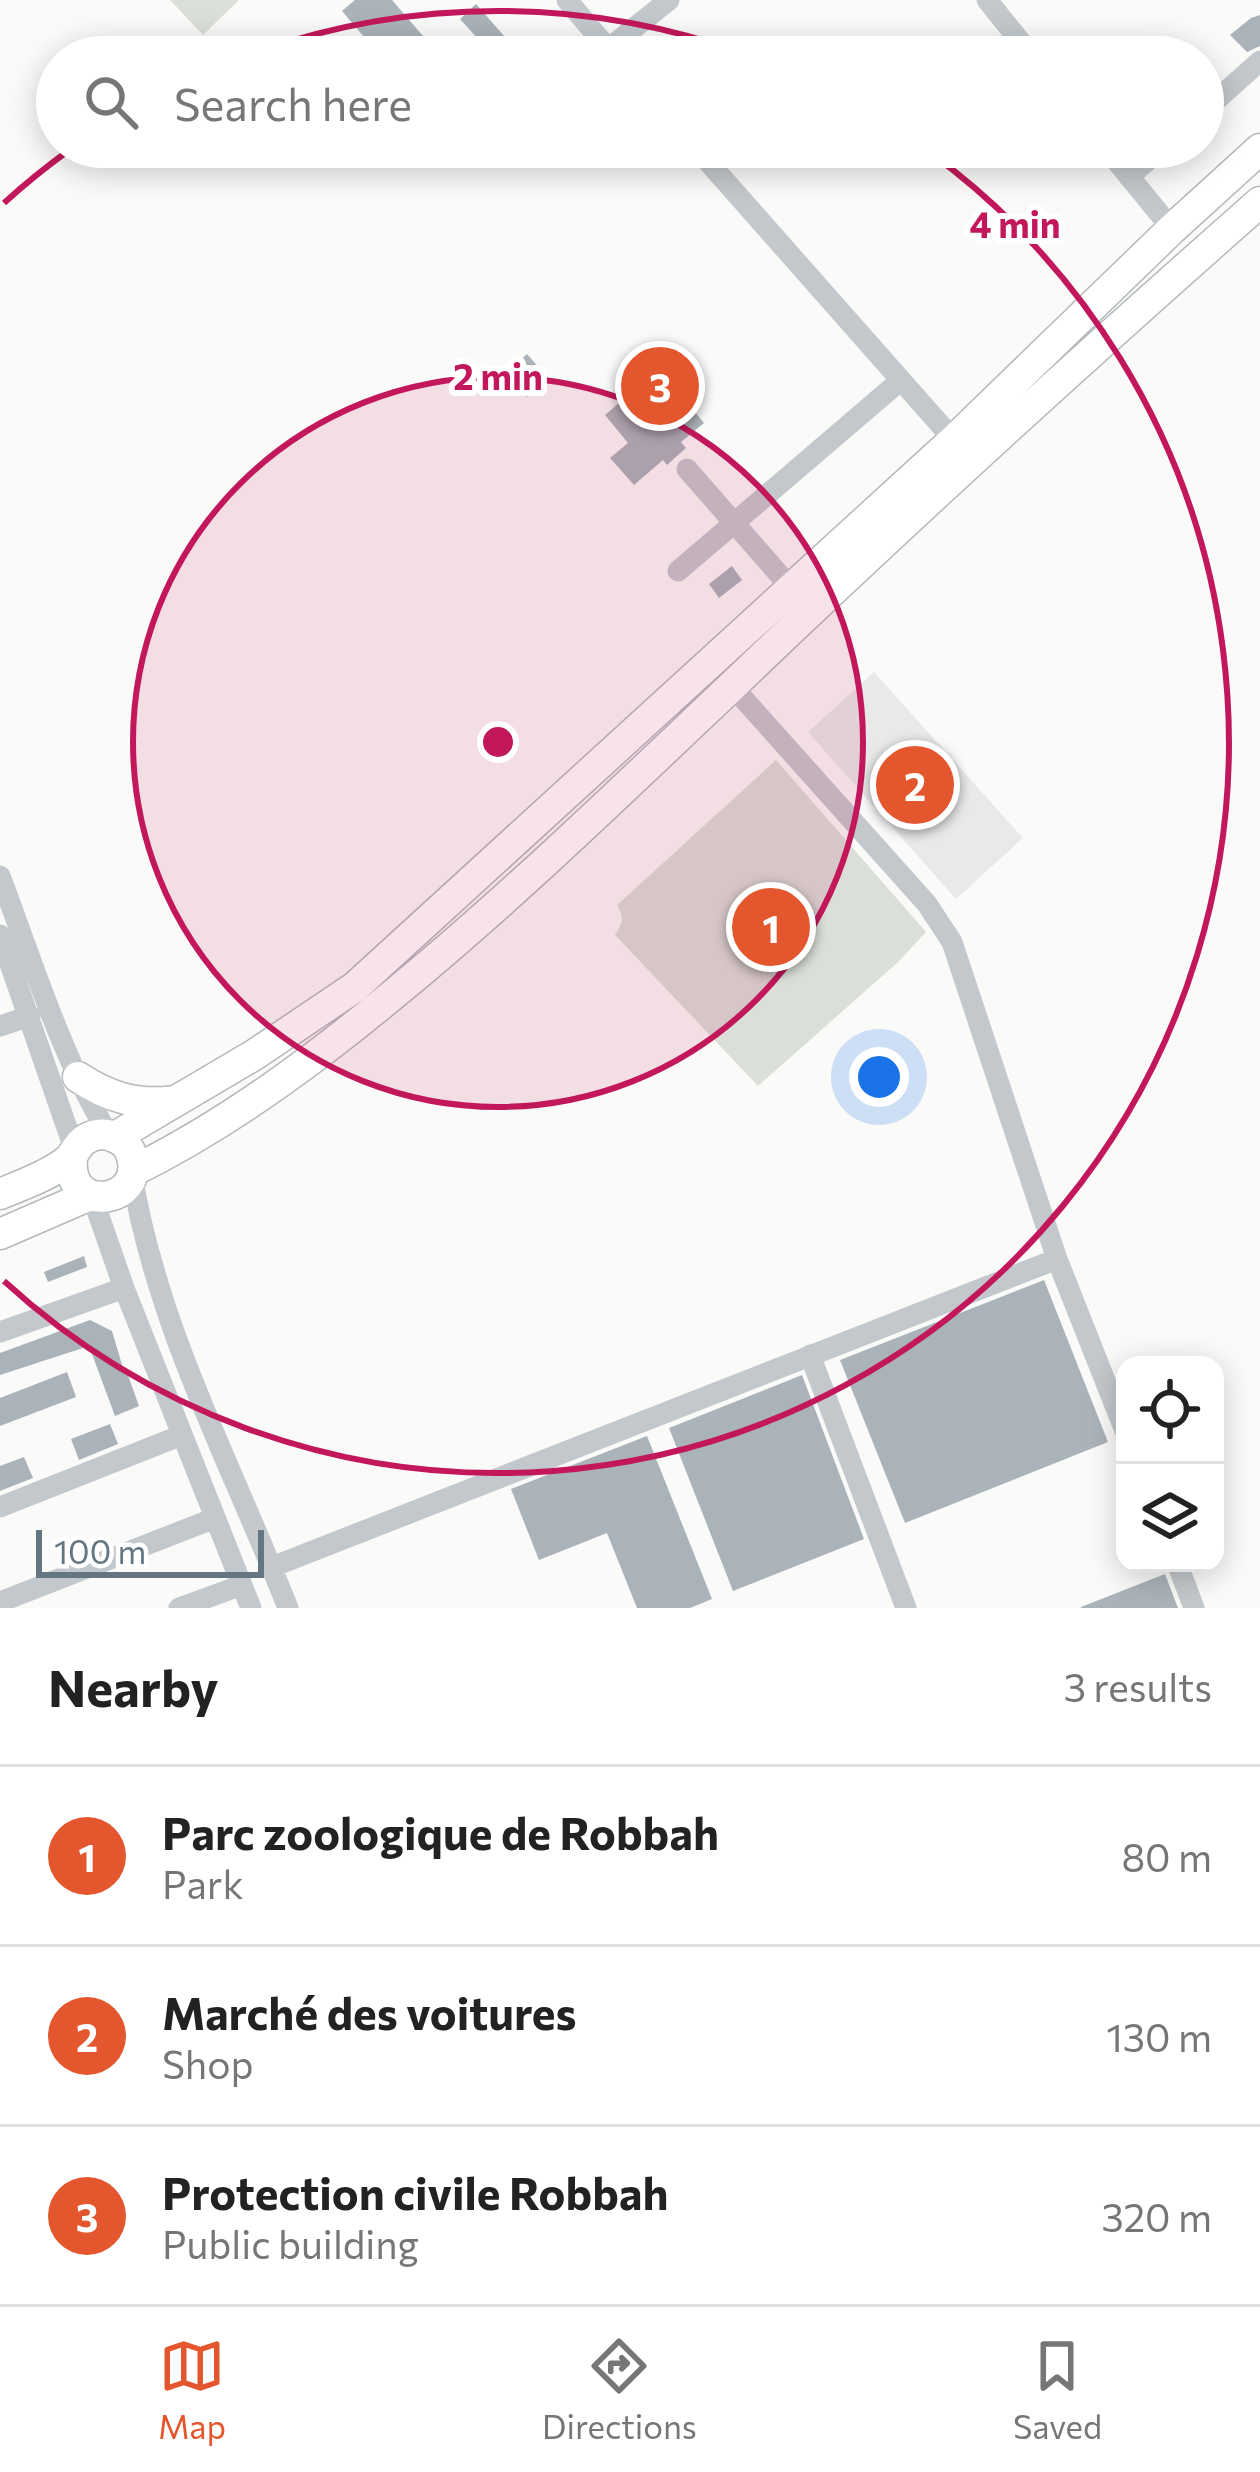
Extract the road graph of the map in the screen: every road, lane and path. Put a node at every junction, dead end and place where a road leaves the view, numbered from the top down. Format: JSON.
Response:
{"nodes":[{"id":1,"x":566,"y":0,"type":"edge"},
{"id":2,"x":669,"y":0,"type":"edge"},
{"id":3,"x":988,"y":0,"type":"edge"},
{"id":4,"x":597,"y":36,"type":"edge"},
{"id":5,"x":630,"y":36,"type":"edge"},
{"id":6,"x":1016,"y":36,"type":"edge"},
{"id":7,"x":1260,"y":61,"type":"edge"},
{"id":8,"x":1224,"y":93,"type":"edge"},
{"id":9,"x":1260,"y":149,"type":"edge"},
{"id":10,"x":714,"y":168,"type":"edge"},
{"id":11,"x":1122,"y":168,"type":"edge"},
{"id":12,"x":1139,"y":168,"type":"edge"},
{"id":13,"x":1129,"y":177,"type":"junction"},
{"id":14,"x":1260,"y":202,"type":"edge"},
{"id":15,"x":1172,"y":229,"type":"junction"},
{"id":16,"x":901,"y":380,"type":"junction"},
{"id":17,"x":963,"y":450,"type":"junction"},
{"id":18,"x":687,"y":470,"type":"dead end"},
{"id":19,"x":734,"y":523,"type":"junction"},
{"id":20,"x":678,"y":571,"type":"dead end"},
{"id":21,"x":791,"y":589,"type":"junction"},
{"id":22,"x":732,"y":686,"type":"junction"},
{"id":23,"x":0,"y":876,"type":"edge"},
{"id":24,"x":0,"y":935,"type":"edge"},
{"id":25,"x":30,"y":1016,"type":"junction"},
{"id":26,"x":0,"y":1026,"type":"edge"},
{"id":27,"x":78,"y":1076,"type":"junction"},
{"id":28,"x":179,"y":1100,"type":"junction"},
{"id":29,"x":112,"y":1136,"type":"junction"},
{"id":30,"x":73,"y":1155,"type":"junction"},
{"id":31,"x":133,"y":1173,"type":"junction"},
{"id":32,"x":0,"y":1195,"type":"edge"},
{"id":33,"x":91,"y":1195,"type":"junction"},
{"id":34,"x":0,"y":1234,"type":"edge"},
{"id":35,"x":1057,"y":1259,"type":"junction"},
{"id":36,"x":124,"y":1288,"type":"junction"},
{"id":37,"x":0,"y":1332,"type":"edge"},
{"id":38,"x":810,"y":1355,"type":"junction"},
{"id":39,"x":1116,"y":1409,"type":"edge"},
{"id":40,"x":182,"y":1436,"type":"junction"},
{"id":41,"x":0,"y":1508,"type":"edge"},
{"id":42,"x":215,"y":1518,"type":"junction"},
{"id":43,"x":272,"y":1567,"type":"junction"},
{"id":44,"x":1181,"y":1572,"type":"edge"},
{"id":45,"x":242,"y":1585,"type":"junction"},
{"id":46,"x":0,"y":1602,"type":"edge"},
{"id":47,"x":179,"y":1608,"type":"edge"},
{"id":48,"x":251,"y":1608,"type":"edge"},
{"id":49,"x":288,"y":1608,"type":"edge"},
{"id":50,"x":906,"y":1608,"type":"edge"},
{"id":51,"x":1195,"y":1608,"type":"edge"}],
"edges":[{"from":1,"to":4,"type":"street"},
{"from":2,"to":5,"type":"street"},
{"from":3,"to":6,"type":"street"},
{"from":7,"to":8,"type":"street"},
{"from":9,"to":15,"type":"highway"},
{"from":10,"to":16,"type":"street"},
{"from":11,"to":13,"type":"street"},
{"from":12,"to":13,"type":"street"},
{"from":13,"to":15,"type":"street"},
{"from":14,"to":17,"type":"highway"},
{"from":15,"to":17,"type":"highway"},
{"from":16,"to":17,"type":"street"},
{"from":16,"to":19,"type":"street"},
{"from":17,"to":21,"type":"highway"},
{"from":17,"to":22,"type":"highway"},
{"from":18,"to":19,"type":"street"},
{"from":19,"to":20,"type":"street"},
{"from":19,"to":21,"type":"street"},
{"from":21,"to":28,"type":"highway"},
{"from":22,"to":31,"type":"highway"},
{"from":22,"to":35,"type":"street"},
{"from":23,"to":27,"type":"street"},
{"from":24,"to":25,"type":"street"},
{"from":25,"to":26,"type":"street"},
{"from":25,"to":30,"type":"street"},
{"from":27,"to":28,"type":"highway"},
{"from":27,"to":29,"type":"street"},
{"from":28,"to":29,"type":"highway"},
{"from":29,"to":30,"type":"highway"},
{"from":29,"to":31,"type":"highway"},
{"from":30,"to":32,"type":"highway"},
{"from":30,"to":33,"type":"highway"},
{"from":31,"to":33,"type":"highway"},
{"from":31,"to":43,"type":"street"},
{"from":33,"to":34,"type":"highway"},
{"from":33,"to":36,"type":"street"},
{"from":35,"to":38,"type":"street"},
{"from":35,"to":39,"type":"street"},
{"from":36,"to":37,"type":"street"},
{"from":36,"to":40,"type":"street"},
{"from":38,"to":43,"type":"street"},
{"from":38,"to":50,"type":"street"},
{"from":40,"to":41,"type":"street"},
{"from":40,"to":42,"type":"street"},
{"from":42,"to":45,"type":"street"},
{"from":42,"to":46,"type":"street"},
{"from":43,"to":49,"type":"street"},
{"from":44,"to":51,"type":"street"},
{"from":45,"to":47,"type":"street"},
{"from":45,"to":48,"type":"street"}]}
